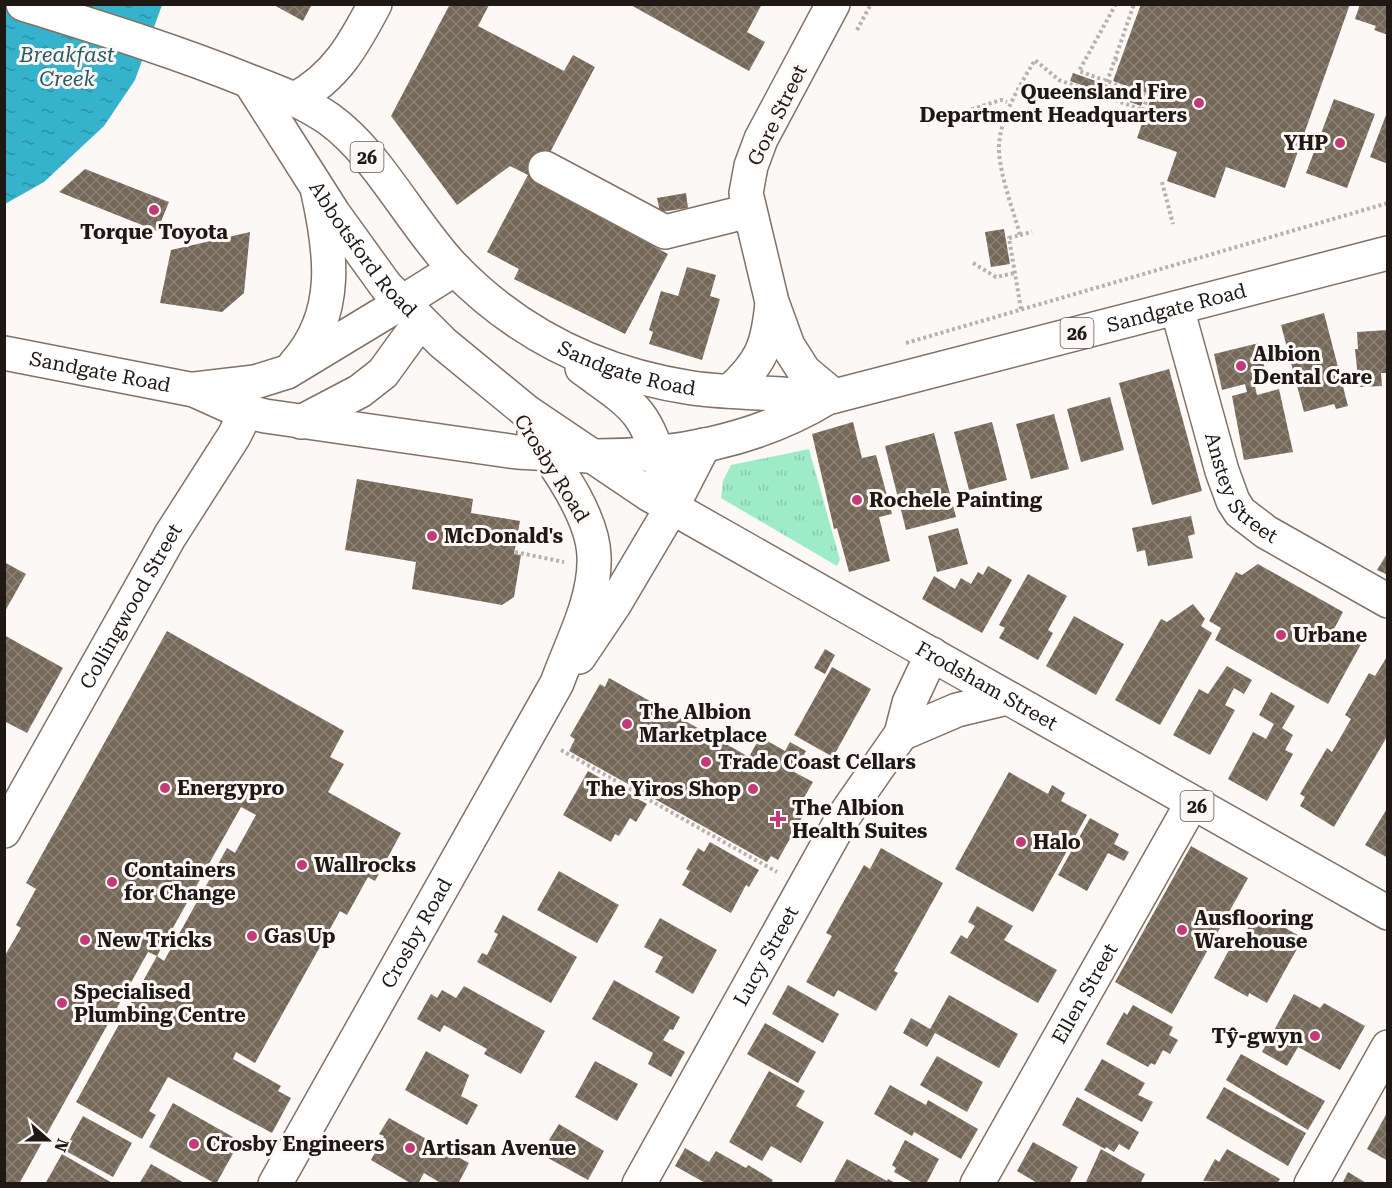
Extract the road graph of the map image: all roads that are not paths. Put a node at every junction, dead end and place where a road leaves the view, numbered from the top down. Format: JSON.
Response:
{"nodes":[{"id":1,"x":24,"y":4,"type":"edge"},
{"id":2,"x":375,"y":4,"type":"edge"},
{"id":3,"x":833,"y":4,"type":"edge"},
{"id":4,"x":250,"y":82,"type":"junction"},
{"id":5,"x":295,"y":99,"type":"junction"},
{"id":6,"x":544,"y":168,"type":"dead end"},
{"id":7,"x":317,"y":188,"type":"junction"},
{"id":8,"x":749,"y":211,"type":"junction"},
{"id":9,"x":1388,"y":253,"type":"edge"},
{"id":10,"x":456,"y":270,"type":"junction"},
{"id":11,"x":772,"y":302,"type":"junction"},
{"id":12,"x":1176,"y":308,"type":"junction"},
{"id":13,"x":410,"y":312,"type":"junction"},
{"id":14,"x":544,"y":340,"type":"junction"},
{"id":15,"x":4,"y":353,"type":"edge"},
{"id":16,"x":287,"y":372,"type":"junction"},
{"id":17,"x":730,"y":391,"type":"junction"},
{"id":18,"x":503,"y":394,"type":"junction"},
{"id":19,"x":250,"y":397,"type":"junction"},
{"id":20,"x":830,"y":397,"type":"junction"},
{"id":21,"x":301,"y":422,"type":"junction"},
{"id":22,"x":704,"y":445,"type":"junction"},
{"id":23,"x":657,"y":453,"type":"junction"},
{"id":24,"x":548,"y":455,"type":"junction"},
{"id":25,"x":589,"y":456,"type":"junction"},
{"id":26,"x":672,"y":507,"type":"junction"},
{"id":27,"x":1388,"y":601,"type":"edge"},
{"id":28,"x":932,"y":654,"type":"junction"},
{"id":29,"x":557,"y":683,"type":"junction"},
{"id":30,"x":1007,"y":698,"type":"junction"},
{"id":31,"x":901,"y":734,"type":"junction"},
{"id":32,"x":1192,"y":803,"type":"junction"},
{"id":33,"x":4,"y":831,"type":"edge"},
{"id":34,"x":1388,"y":913,"type":"edge"},
{"id":35,"x":1388,"y":1047,"type":"edge"},
{"id":36,"x":282,"y":1181,"type":"edge"},
{"id":37,"x":639,"y":1184,"type":"edge"},
{"id":38,"x":977,"y":1184,"type":"edge"},
{"id":39,"x":1311,"y":1184,"type":"edge"}],
"edges":[{"from":1,"to":4,"type":"main road","number":"26"},
{"from":2,"to":5,"type":"main road"},
{"from":3,"to":8,"type":"main road","name":"Gore Street"},
{"from":4,"to":5,"type":"main road","number":"26"},
{"from":4,"to":7,"type":"main road","name":"Abbotsford Road","number":"26"},
{"from":5,"to":10,"type":"main road","number":"26"},
{"from":6,"to":8,"type":"main road"},
{"from":7,"to":13,"type":"main road","name":"Abbotsford Road","number":"26"},
{"from":7,"to":16,"type":"main road"},
{"from":8,"to":11,"type":"main road","name":"Gore Street"},
{"from":9,"to":12,"type":"main road","name":"Sandgate Road","number":"26"},
{"from":10,"to":13,"type":"main road"},
{"from":10,"to":14,"type":"main road","name":"Sandgate Road","number":"26"},
{"from":11,"to":17,"type":"main road","name":"Gore Street"},
{"from":11,"to":20,"type":"main road","name":"Gore Street"},
{"from":12,"to":20,"type":"main road","name":"Sandgate Road","number":"26"},
{"from":12,"to":27,"type":"main road","name":"Anstey Street"},
{"from":13,"to":16,"type":"main road","name":"Sandgate Road"},
{"from":13,"to":18,"type":"main road","name":"Abbotsford Road","number":"26"},
{"from":13,"to":21,"type":"main road"},
{"from":14,"to":17,"type":"main road","name":"Sandgate Road","number":"26"},
{"from":14,"to":23,"type":"main road"},
{"from":15,"to":19,"type":"main road","name":"Sandgate Road"},
{"from":16,"to":19,"type":"main road","name":"Sandgate Road"},
{"from":17,"to":20,"type":"main road","name":"Sandgate Road","number":"26"},
{"from":18,"to":24,"type":"main road","name":"Crosby Road"},
{"from":18,"to":25,"type":"main road","number":"26"},
{"from":19,"to":21,"type":"main road","name":"Sandgate Road"},
{"from":19,"to":33,"type":"main road","name":"Collingwood Street"},
{"from":20,"to":22,"type":"main road","name":"Sandgate Road"},
{"from":21,"to":24,"type":"main road","name":"Sandgate Road"},
{"from":22,"to":23,"type":"main road","name":"Sandgate Road"},
{"from":22,"to":26,"type":"main road","name":"Crosby Road"},
{"from":23,"to":25,"type":"main road","name":"Sandgate Road"},
{"from":23,"to":26,"type":"main road"},
{"from":24,"to":25,"type":"main road","name":"Sandgate Road"},
{"from":24,"to":29,"type":"main road","name":"Crosby Road"},
{"from":25,"to":26,"type":"main road","name":"Frodsham Street","number":"26"},
{"from":26,"to":28,"type":"main road","name":"Frodsham Street","number":"26"},
{"from":26,"to":29,"type":"main road","name":"Crosby Road"},
{"from":28,"to":30,"type":"main road","name":"Frodsham Street","number":"26"},
{"from":28,"to":31,"type":"main road","name":"Lucy Street"},
{"from":29,"to":36,"type":"main road","name":"Crosby Road"},
{"from":30,"to":31,"type":"main road"},
{"from":30,"to":32,"type":"main road","name":"Frodsham Street","number":"26"},
{"from":31,"to":37,"type":"main road","name":"Lucy Street"},
{"from":32,"to":34,"type":"main road","name":"Frodsham Street","number":"26"},
{"from":32,"to":38,"type":"main road","name":"Ellen Street"},
{"from":35,"to":39,"type":"main road"}]}
